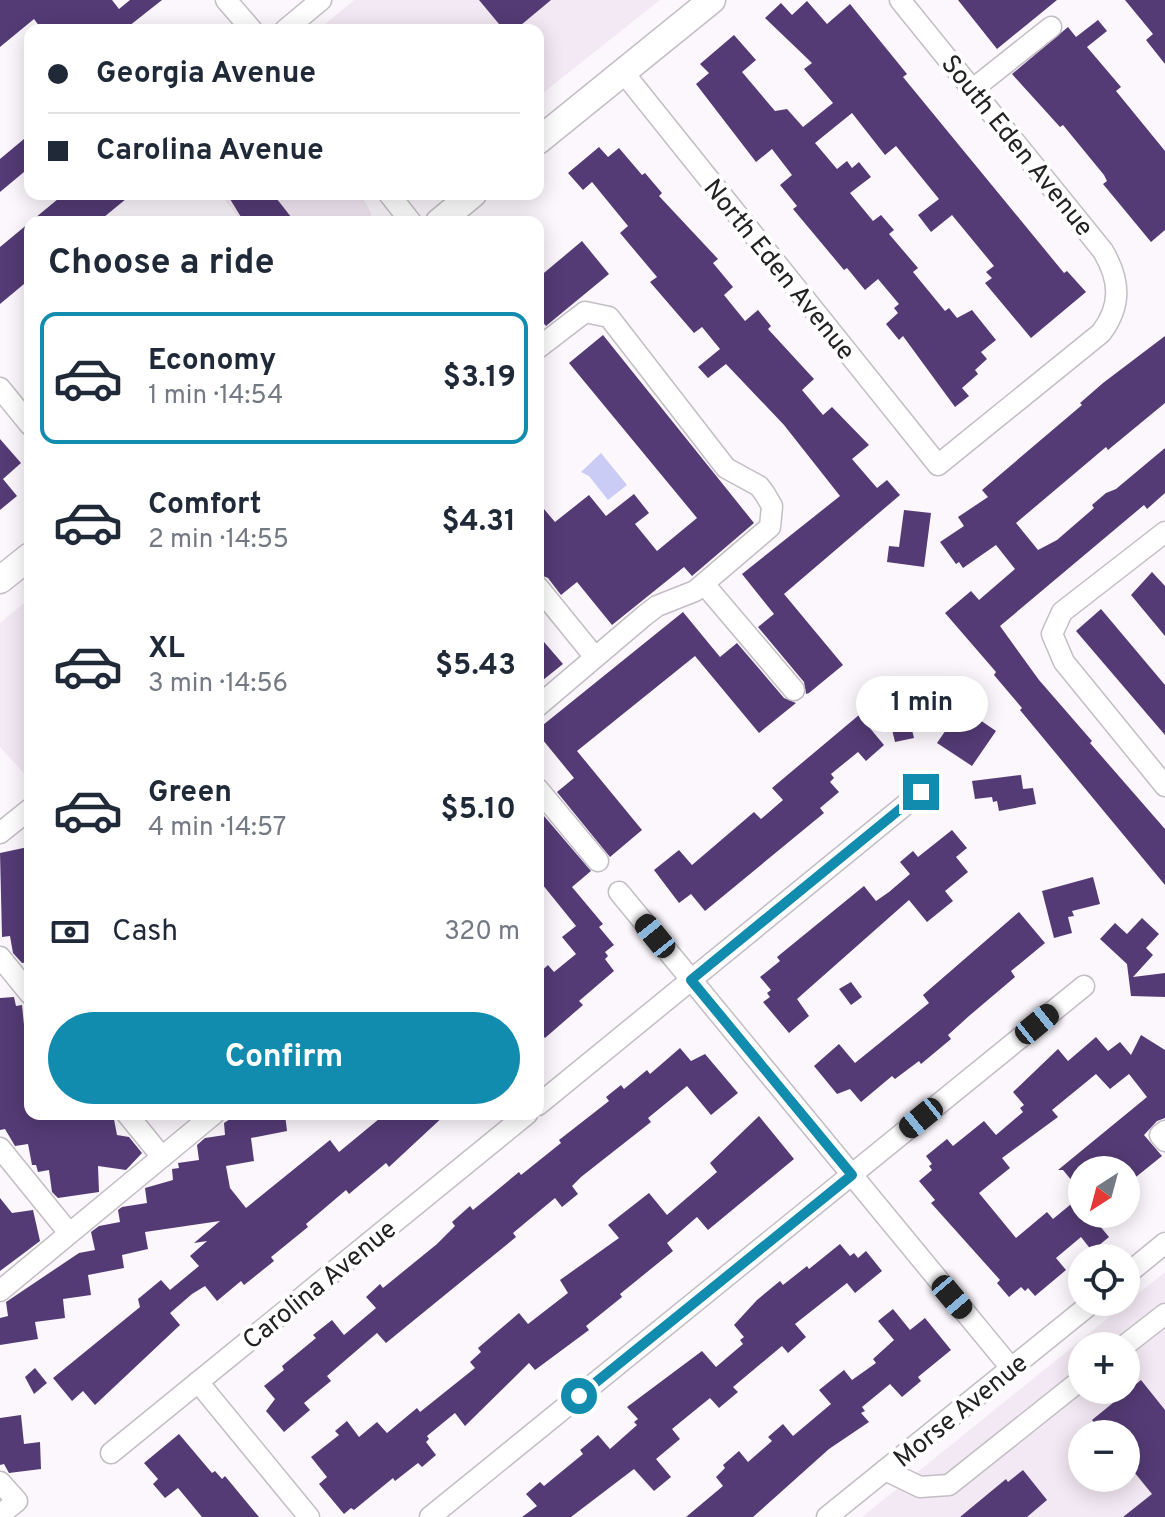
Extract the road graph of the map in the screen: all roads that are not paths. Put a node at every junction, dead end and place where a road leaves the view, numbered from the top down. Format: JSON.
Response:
{"nodes":[{"id":1,"x":226,"y":0,"type":"edge"},
{"id":2,"x":321,"y":0,"type":"edge"},
{"id":3,"x":712,"y":0,"type":"edge"},
{"id":4,"x":900,"y":0,"type":"edge"},
{"id":5,"x":247,"y":24,"type":"edge"},
{"id":6,"x":292,"y":24,"type":"edge"},
{"id":7,"x":1051,"y":27,"type":"dead end"},
{"id":8,"x":623,"y":72,"type":"junction"},
{"id":9,"x":973,"y":89,"type":"junction"},
{"id":10,"x":544,"y":136,"type":"edge"},
{"id":11,"x":394,"y":200,"type":"edge"},
{"id":12,"x":466,"y":200,"type":"edge"},
{"id":13,"x":406,"y":216,"type":"edge"},
{"id":14,"x":446,"y":216,"type":"edge"},
{"id":15,"x":1117,"y":299,"type":"joint"},
{"id":16,"x":544,"y":343,"type":"edge"},
{"id":17,"x":0,"y":388,"type":"edge"},
{"id":18,"x":24,"y":418,"type":"edge"},
{"id":19,"x":1164,"y":535,"type":"edge"},
{"id":20,"x":24,"y":561,"type":"edge"},
{"id":21,"x":0,"y":580,"type":"edge"},
{"id":22,"x":704,"y":584,"type":"junction"},
{"id":23,"x":544,"y":594,"type":"edge"},
{"id":24,"x":594,"y":656,"type":"junction"},
{"id":25,"x":794,"y":690,"type":"dead end"},
{"id":26,"x":544,"y":701,"type":"edge"},
{"id":27,"x":1165,"y":786,"type":"edge"},
{"id":28,"x":921,"y":792,"type":"dead end"},
{"id":29,"x":544,"y":796,"type":"edge"},
{"id":30,"x":24,"y":814,"type":"edge"},
{"id":31,"x":0,"y":833,"type":"edge"},
{"id":32,"x":598,"y":861,"type":"dead end"},
{"id":33,"x":619,"y":892,"type":"dead end"},
{"id":34,"x":0,"y":957,"type":"edge"},
{"id":35,"x":691,"y":980,"type":"junction"},
{"id":36,"x":1084,"y":986,"type":"dead end"},
{"id":37,"x":24,"y":987,"type":"edge"},
{"id":38,"x":544,"y":1100,"type":"edge"},
{"id":39,"x":132,"y":1120,"type":"edge"},
{"id":40,"x":207,"y":1120,"type":"edge"},
{"id":41,"x":520,"y":1120,"type":"edge"},
{"id":42,"x":1165,"y":1131,"type":"edge"},
{"id":43,"x":1165,"y":1141,"type":"edge"},
{"id":44,"x":0,"y":1148,"type":"edge"},
{"id":45,"x":162,"y":1157,"type":"junction"},
{"id":46,"x":852,"y":1175,"type":"junction"},
{"id":47,"x":69,"y":1233,"type":"junction"},
{"id":48,"x":1165,"y":1243,"type":"edge"},
{"id":49,"x":1140,"y":1264,"type":"edge"},
{"id":50,"x":0,"y":1291,"type":"edge"},
{"id":51,"x":1165,"y":1314,"type":"edge"},
{"id":52,"x":1076,"y":1316,"type":"edge"},
{"id":53,"x":1140,"y":1334,"type":"edge"},
{"id":54,"x":1011,"y":1368,"type":"junction"},
{"id":55,"x":198,"y":1382,"type":"junction"},
{"id":56,"x":1068,"y":1390,"type":"edge"},
{"id":57,"x":111,"y":1453,"type":"dead end"},
{"id":58,"x":885,"y":1470,"type":"junction"},
{"id":59,"x":0,"y":1482,"type":"edge"},
{"id":60,"x":0,"y":1515,"type":"edge"},
{"id":61,"x":309,"y":1517,"type":"edge"},
{"id":62,"x":430,"y":1517,"type":"edge"},
{"id":63,"x":827,"y":1517,"type":"edge"}],
"edges":[{"from":1,"to":5,"type":"street"},
{"from":2,"to":6,"type":"street"},
{"from":3,"to":8,"type":"main road"},
{"from":4,"to":9,"type":"street","name":"South Eden Avenue"},
{"from":7,"to":9,"type":"street"},
{"from":8,"to":10,"type":"main road"},
{"from":8,"to":15,"type":"street","name":"North Eden Avenue"},
{"from":9,"to":15,"type":"street","name":"South Eden Avenue"},
{"from":11,"to":13,"type":"street"},
{"from":12,"to":14,"type":"main road"},
{"from":16,"to":22,"type":"street"},
{"from":17,"to":18,"type":"street"},
{"from":19,"to":27,"type":"street"},
{"from":20,"to":21,"type":"main road"},
{"from":22,"to":24,"type":"street"},
{"from":22,"to":25,"type":"street"},
{"from":23,"to":24,"type":"street"},
{"from":24,"to":26,"type":"street"},
{"from":28,"to":35,"type":"street"},
{"from":29,"to":32,"type":"street"},
{"from":30,"to":31,"type":"street"},
{"from":33,"to":35,"type":"street"},
{"from":34,"to":37,"type":"street"},
{"from":35,"to":38,"type":"street"},
{"from":35,"to":46,"type":"street"},
{"from":36,"to":46,"type":"street"},
{"from":39,"to":45,"type":"street"},
{"from":40,"to":45,"type":"street"},
{"from":41,"to":55,"type":"street","name":"Carolina Avenue"},
{"from":42,"to":43,"type":"street"},
{"from":44,"to":47,"type":"street"},
{"from":45,"to":47,"type":"street"},
{"from":46,"to":54,"type":"street"},
{"from":46,"to":62,"type":"street"},
{"from":47,"to":50,"type":"street"},
{"from":48,"to":49,"type":"street"},
{"from":51,"to":53,"type":"street"},
{"from":52,"to":54,"type":"street","name":"Morse Avenue"},
{"from":54,"to":58,"type":"street","name":"Morse Avenue"},
{"from":55,"to":57,"type":"street","name":"Carolina Avenue"},
{"from":55,"to":61,"type":"street"},
{"from":56,"to":58,"type":"street"},
{"from":58,"to":63,"type":"street","name":"Morse Avenue"},
{"from":59,"to":60,"type":"street"}]}
